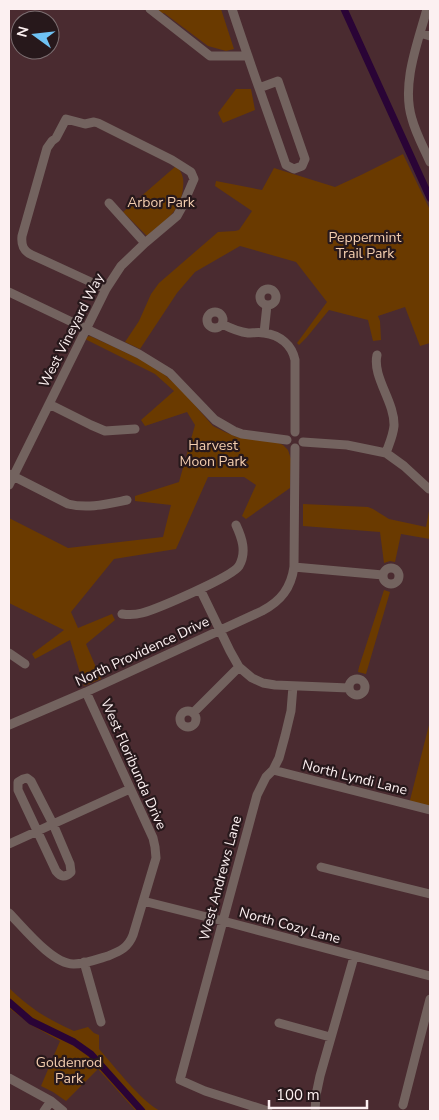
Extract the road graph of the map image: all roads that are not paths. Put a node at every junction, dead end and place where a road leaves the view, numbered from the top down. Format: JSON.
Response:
{"nodes":[{"id":1,"x":150,"y":9,"type":"edge"},
{"id":2,"x":232,"y":9,"type":"edge"},
{"id":3,"x":427,"y":9,"type":"edge"},
{"id":4,"x":420,"y":33,"type":"junction"},
{"id":5,"x":430,"y":36,"type":"edge"},
{"id":6,"x":248,"y":56,"type":"junction"},
{"id":7,"x":259,"y":88,"type":"junction"},
{"id":8,"x":430,"y":162,"type":"edge"},
{"id":9,"x":109,"y":202,"type":"dead end"},
{"id":10,"x":145,"y":243,"type":"junction"},
{"id":11,"x":106,"y":289,"type":"junction"},
{"id":12,"x":9,"y":292,"type":"edge"},
{"id":13,"x":267,"y":305,"type":"dead end"},
{"id":14,"x":222,"y":324,"type":"dead end"},
{"id":15,"x":87,"y":329,"type":"junction"},
{"id":16,"x":264,"y":333,"type":"junction"},
{"id":17,"x":377,"y":355,"type":"dead end"},
{"id":18,"x":50,"y":404,"type":"junction"},
{"id":19,"x":135,"y":429,"type":"dead end"},
{"id":20,"x":295,"y":432,"type":"junction"},
{"id":21,"x":287,"y":440,"type":"junction"},
{"id":22,"x":303,"y":442,"type":"junction"},
{"id":23,"x":295,"y":448,"type":"junction"},
{"id":24,"x":386,"y":453,"type":"junction"},
{"id":25,"x":10,"y":478,"type":"edge"},
{"id":26,"x":429,"y":489,"type":"dead end"},
{"id":27,"x":127,"y":500,"type":"dead end"},
{"id":28,"x":236,"y":525,"type":"dead end"},
{"id":29,"x":294,"y":567,"type":"junction"},
{"id":30,"x":383,"y":575,"type":"dead end"},
{"id":31,"x":200,"y":588,"type":"junction"},
{"id":32,"x":122,"y":614,"type":"dead end"},
{"id":33,"x":220,"y":630,"type":"junction"},
{"id":34,"x":9,"y":653,"type":"edge"},
{"id":35,"x":25,"y":664,"type":"dead end"},
{"id":36,"x":239,"y":667,"type":"junction"},
{"id":37,"x":293,"y":686,"type":"junction"},
{"id":38,"x":349,"y":688,"type":"dead end"},
{"id":39,"x":86,"y":692,"type":"junction"},
{"id":40,"x":193,"y":713,"type":"dead end"},
{"id":41,"x":9,"y":725,"type":"edge"},
{"id":42,"x":273,"y":770,"type":"junction"},
{"id":43,"x":130,"y":789,"type":"junction"},
{"id":44,"x":430,"y":810,"type":"edge"},
{"id":45,"x":53,"y":824,"type":"junction"},
{"id":46,"x":37,"y":831,"type":"junction"},
{"id":47,"x":9,"y":844,"type":"edge"},
{"id":48,"x":321,"y":867,"type":"dead end"},
{"id":49,"x":430,"y":894,"type":"edge"},
{"id":50,"x":143,"y":902,"type":"junction"},
{"id":51,"x":9,"y":913,"type":"edge"},
{"id":52,"x":223,"y":921,"type":"junction"},
{"id":53,"x":354,"y":957,"type":"junction"},
{"id":54,"x":84,"y":962,"type":"junction"},
{"id":55,"x":430,"y":976,"type":"edge"},
{"id":56,"x":430,"y":999,"type":"edge"},
{"id":57,"x":101,"y":1022,"type":"dead end"},
{"id":58,"x":279,"y":1023,"type":"dead end"},
{"id":59,"x":330,"y":1037,"type":"junction"},
{"id":60,"x":9,"y":1078,"type":"edge"},
{"id":61,"x":51,"y":1101,"type":"junction"},
{"id":62,"x":403,"y":1105,"type":"dead end"},
{"id":63,"x":44,"y":1111,"type":"edge"},
{"id":64,"x":63,"y":1111,"type":"edge"},
{"id":65,"x":268,"y":1111,"type":"edge"},
{"id":66,"x":315,"y":1111,"type":"edge"}],
"edges":[{"from":1,"to":6,"type":"street"},
{"from":2,"to":6,"type":"street"},
{"from":3,"to":4,"type":"street"},
{"from":4,"to":5,"type":"street"},
{"from":4,"to":8,"type":"street"},
{"from":6,"to":7,"type":"street"},
{"from":7,"to":7,"type":"street"},
{"from":9,"to":10,"type":"street"},
{"from":10,"to":11,"type":"street","name":"West Vineyard Way"},
{"from":10,"to":11,"type":"street","name":"West Vineyard Way"},
{"from":11,"to":15,"type":"street","name":"West Vineyard Way"},
{"from":12,"to":15,"type":"street"},
{"from":13,"to":16,"type":"street"},
{"from":14,"to":16,"type":"street"},
{"from":15,"to":18,"type":"street","name":"West Vineyard Way"},
{"from":15,"to":21,"type":"street"},
{"from":16,"to":20,"type":"street"},
{"from":17,"to":24,"type":"street"},
{"from":18,"to":19,"type":"street"},
{"from":18,"to":25,"type":"street","name":"West Vineyard Way"},
{"from":20,"to":21,"type":"street"},
{"from":20,"to":22,"type":"street"},
{"from":21,"to":23,"type":"street"},
{"from":22,"to":23,"type":"street"},
{"from":22,"to":24,"type":"street"},
{"from":23,"to":29,"type":"street"},
{"from":24,"to":26,"type":"street"},
{"from":25,"to":27,"type":"street"},
{"from":28,"to":31,"type":"street"},
{"from":29,"to":30,"type":"street"},
{"from":29,"to":33,"type":"street","name":"North Providence Drive"},
{"from":31,"to":32,"type":"street"},
{"from":31,"to":33,"type":"street"},
{"from":33,"to":36,"type":"street"},
{"from":33,"to":39,"type":"street","name":"North Providence Drive"},
{"from":34,"to":35,"type":"street"},
{"from":36,"to":37,"type":"street"},
{"from":36,"to":40,"type":"street"},
{"from":37,"to":38,"type":"street"},
{"from":37,"to":42,"type":"street","name":"West Andrews Lane"},
{"from":39,"to":41,"type":"street","name":"North Providence Drive"},
{"from":39,"to":43,"type":"street","name":"West Floribunda Drive"},
{"from":42,"to":44,"type":"street","name":"North Lyndi Lane"},
{"from":42,"to":52,"type":"street","name":"West Andrews Lane"},
{"from":43,"to":45,"type":"street"},
{"from":43,"to":50,"type":"street","name":"West Floribunda Drive"},
{"from":45,"to":46,"type":"street"},
{"from":45,"to":46,"type":"street"},
{"from":45,"to":46,"type":"street"},
{"from":46,"to":47,"type":"street"},
{"from":48,"to":49,"type":"street"},
{"from":50,"to":52,"type":"street","name":"North Cozy Lane"},
{"from":50,"to":54,"type":"street","name":"West Floribunda Drive"},
{"from":51,"to":54,"type":"street","name":"West Floribunda Drive"},
{"from":52,"to":53,"type":"street","name":"North Cozy Lane"},
{"from":52,"to":65,"type":"street","name":"West Andrews Lane"},
{"from":53,"to":55,"type":"street","name":"North Cozy Lane"},
{"from":53,"to":59,"type":"street"},
{"from":54,"to":57,"type":"street"},
{"from":56,"to":62,"type":"street"},
{"from":58,"to":59,"type":"street"},
{"from":59,"to":66,"type":"street"},
{"from":60,"to":61,"type":"street"},
{"from":61,"to":63,"type":"street"},
{"from":61,"to":64,"type":"street"}]}
